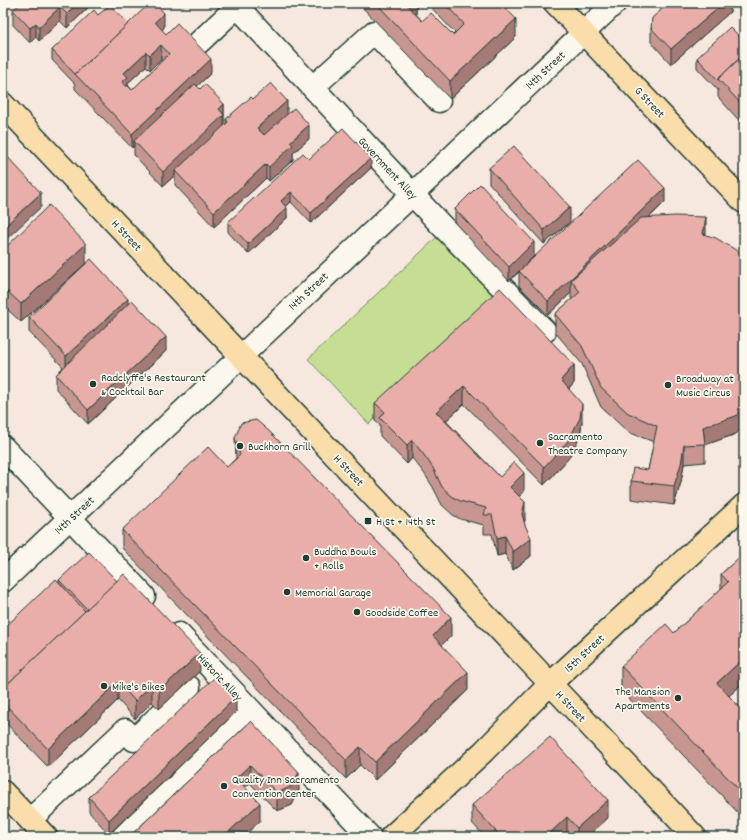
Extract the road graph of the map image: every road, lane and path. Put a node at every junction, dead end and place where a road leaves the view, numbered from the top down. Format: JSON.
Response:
{"nodes":[{"id":1,"x":555,"y":3,"type":"edge"},
{"id":2,"x":615,"y":3,"type":"edge"},
{"id":3,"x":238,"y":4,"type":"edge"},
{"id":4,"x":584,"y":33,"type":"junction"},
{"id":5,"x":194,"y":47,"type":"edge"},
{"id":6,"x":313,"y":87,"type":"junction"},
{"id":7,"x":439,"y":101,"type":"dead end"},
{"id":8,"x":3,"y":104,"type":"edge"},
{"id":9,"x":412,"y":194,"type":"junction"},
{"id":10,"x":744,"y":202,"type":"edge"},
{"id":11,"x":545,"y":331,"type":"dead end"},
{"id":12,"x":240,"y":355,"type":"junction"},
{"id":13,"x":3,"y":447,"type":"edge"},
{"id":14,"x":744,"y":505,"type":"edge"},
{"id":15,"x":71,"y":518,"type":"junction"},
{"id":16,"x":3,"y":580,"type":"edge"},
{"id":17,"x":550,"y":684,"type":"junction"},
{"id":18,"x":189,"y":687,"type":"dead end"},
{"id":19,"x":252,"y":712,"type":"junction"},
{"id":20,"x":3,"y":792,"type":"edge"},
{"id":21,"x":30,"y":820,"type":"junction"},
{"id":22,"x":46,"y":837,"type":"edge"},
{"id":23,"x":123,"y":837,"type":"edge"},
{"id":24,"x":370,"y":837,"type":"edge"},
{"id":25,"x":391,"y":837,"type":"edge"},
{"id":26,"x":694,"y":837,"type":"edge"}],
"edges":[{"from":1,"to":4,"type":"main road","name":"G Street"},
{"from":2,"to":4,"type":"street","name":"14th Street"},
{"from":3,"to":5,"type":"street"},
{"from":3,"to":6,"type":"street","name":"Government Alley"},
{"from":4,"to":9,"type":"street","name":"14th Street"},
{"from":4,"to":10,"type":"main road","name":"G Street"},
{"from":6,"to":7,"type":"street"},
{"from":6,"to":9,"type":"street","name":"Government Alley"},
{"from":8,"to":12,"type":"main road","name":"H Street"},
{"from":9,"to":11,"type":"street","name":"Government Alley"},
{"from":9,"to":12,"type":"street","name":"14th Street"},
{"from":12,"to":15,"type":"street","name":"14th Street"},
{"from":12,"to":17,"type":"main road","name":"H Street"},
{"from":13,"to":15,"type":"street","name":"Historic Alley"},
{"from":14,"to":17,"type":"main road","name":"15th Street"},
{"from":15,"to":16,"type":"street","name":"14th Street"},
{"from":15,"to":19,"type":"street","name":"Historic Alley"},
{"from":17,"to":25,"type":"main road","name":"15th Street"},
{"from":17,"to":26,"type":"main road","name":"H Street"},
{"from":18,"to":21,"type":"street"},
{"from":19,"to":23,"type":"street"},
{"from":19,"to":24,"type":"street","name":"Historic Alley"},
{"from":20,"to":21,"type":"main road"},
{"from":21,"to":22,"type":"main road"}]}
